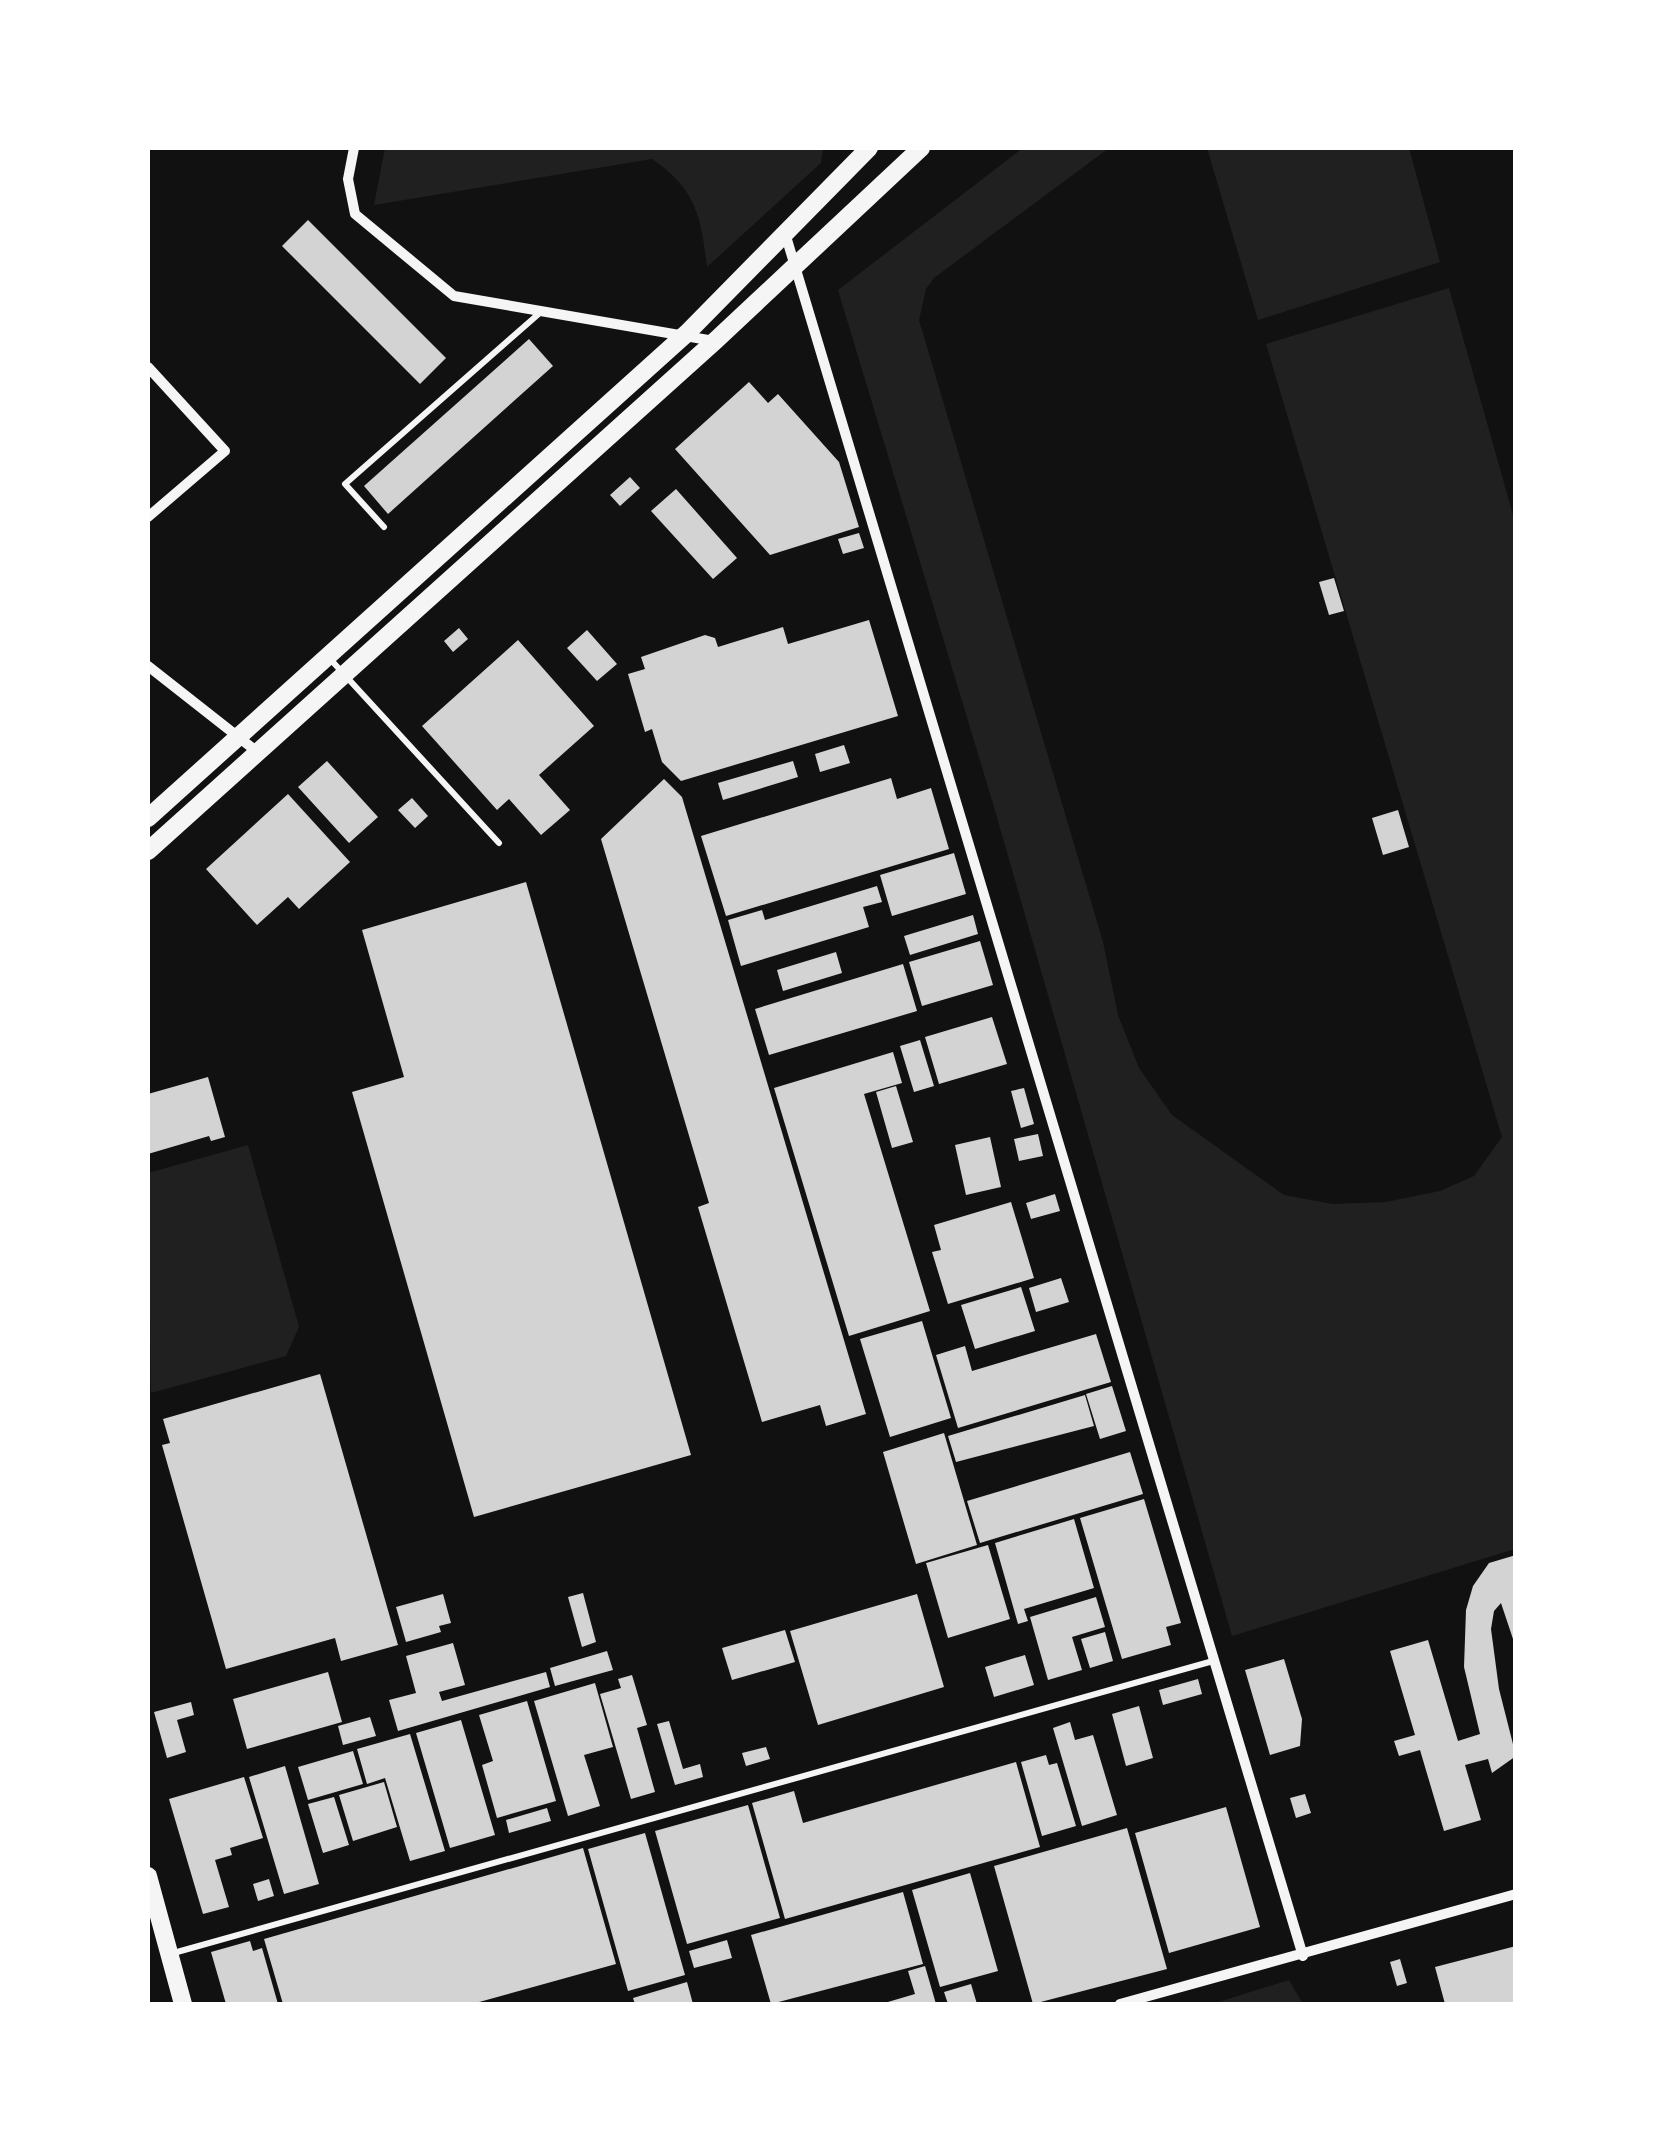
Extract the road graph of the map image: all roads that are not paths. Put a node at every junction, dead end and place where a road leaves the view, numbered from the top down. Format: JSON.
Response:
{"nodes":[{"id":1,"x":354,"y":148,"type":"edge"},
{"id":2,"x":869,"y":148,"type":"edge"},
{"id":3,"x":921,"y":148,"type":"edge"},
{"id":4,"x":784,"y":231,"type":"junction"},
{"id":5,"x":796,"y":262,"type":"junction"},
{"id":6,"x":542,"y":310,"type":"junction"},
{"id":7,"x":686,"y":333,"type":"junction"},
{"id":8,"x":715,"y":341,"type":"junction"},
{"id":9,"x":148,"y":367,"type":"edge"},
{"id":10,"x":148,"y":518,"type":"edge"},
{"id":11,"x":384,"y":526,"type":"dead end"},
{"id":12,"x":326,"y":655,"type":"junction"},
{"id":13,"x":148,"y":666,"type":"edge"},
{"id":14,"x":346,"y":676,"type":"junction"},
{"id":15,"x":236,"y":736,"type":"junction"},
{"id":16,"x":260,"y":754,"type":"junction"},
{"id":17,"x":148,"y":818,"type":"edge"},
{"id":18,"x":499,"y":843,"type":"dead end"},
{"id":19,"x":148,"y":852,"type":"edge"},
{"id":20,"x":1213,"y":1661,"type":"junction"},
{"id":21,"x":148,"y":1876,"type":"edge"},
{"id":22,"x":1516,"y":1894,"type":"edge"},
{"id":23,"x":170,"y":1954,"type":"junction"},
{"id":24,"x":1304,"y":1956,"type":"junction"},
{"id":25,"x":183,"y":2004,"type":"edge"},
{"id":26,"x":1120,"y":2004,"type":"edge"}],
"edges":[{"from":1,"to":6,"type":"street"},
{"from":2,"to":4,"type":"main road"},
{"from":3,"to":5,"type":"main road"},
{"from":4,"to":5,"type":"street"},
{"from":4,"to":7,"type":"main road"},
{"from":5,"to":8,"type":"main road"},
{"from":5,"to":20,"type":"street"},
{"from":6,"to":7,"type":"street"},
{"from":6,"to":11,"type":"lane"},
{"from":7,"to":8,"type":"street"},
{"from":7,"to":12,"type":"main road"},
{"from":8,"to":14,"type":"main road"},
{"from":9,"to":10,"type":"street"},
{"from":12,"to":14,"type":"lane"},
{"from":12,"to":15,"type":"main road"},
{"from":13,"to":15,"type":"street"},
{"from":14,"to":16,"type":"main road"},
{"from":14,"to":18,"type":"lane"},
{"from":15,"to":16,"type":"street"},
{"from":15,"to":17,"type":"main road"},
{"from":16,"to":19,"type":"main road"},
{"from":20,"to":23,"type":"lane"},
{"from":20,"to":24,"type":"street"},
{"from":21,"to":23,"type":"main road"},
{"from":22,"to":24,"type":"street"},
{"from":23,"to":25,"type":"main road"},
{"from":24,"to":26,"type":"street"}]}
